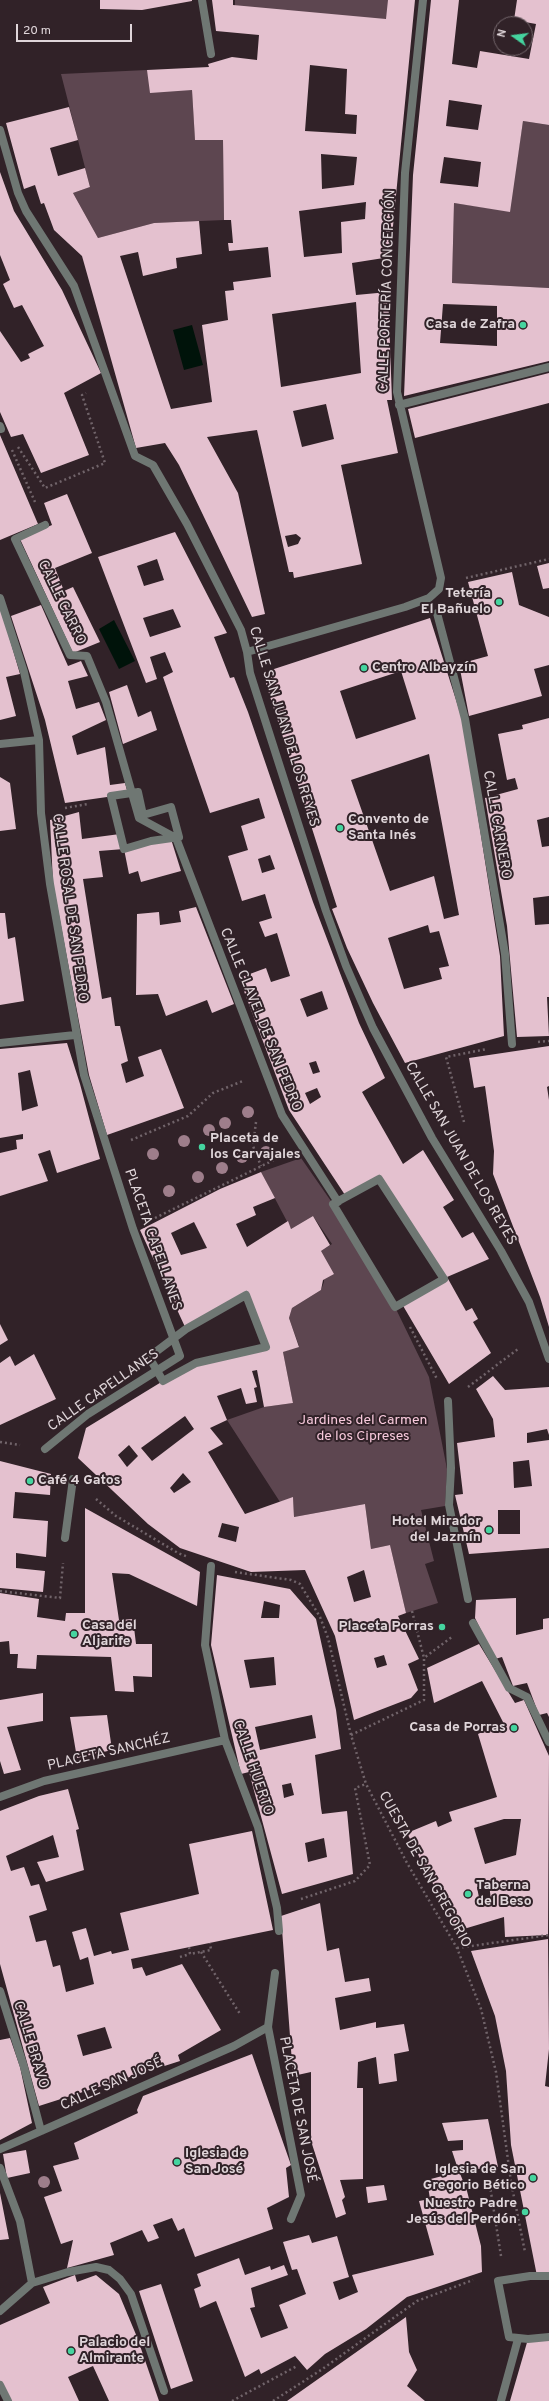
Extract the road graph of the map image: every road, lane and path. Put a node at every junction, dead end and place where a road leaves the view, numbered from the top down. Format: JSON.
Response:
{"nodes":[{"id":1,"x":202,"y":0,"type":"edge"},
{"id":2,"x":423,"y":0,"type":"edge"},
{"id":3,"x":211,"y":54,"type":"dead end"},
{"id":4,"x":0,"y":130,"type":"edge"},
{"id":5,"x":549,"y":367,"type":"edge"},
{"id":6,"x":88,"y":392,"type":"dead end"},
{"id":7,"x":400,"y":405,"type":"junction"},
{"id":8,"x":1,"y":427,"type":"edge"},
{"id":9,"x":12,"y":450,"type":"junction"},
{"id":10,"x":45,"y":525,"type":"joint"},
{"id":11,"x":549,"y":559,"type":"edge"},
{"id":12,"x":467,"y":578,"type":"dead end"},
{"id":13,"x":0,"y":598,"type":"edge"},
{"id":14,"x":438,"y":613,"type":"dead end"},
{"id":15,"x":247,"y":652,"type":"junction"},
{"id":16,"x":39,"y":740,"type":"junction"},
{"id":17,"x":0,"y":744,"type":"edge"},
{"id":18,"x":133,"y":795,"type":"junction"},
{"id":19,"x":176,"y":838,"type":"junction"},
{"id":20,"x":75,"y":1035,"type":"junction"},
{"id":21,"x":549,"y":1041,"type":"edge"},
{"id":22,"x":0,"y":1043,"type":"edge"},
{"id":23,"x":512,"y":1044,"type":"junction"},
{"id":24,"x":248,"y":1079,"type":"dead end"},
{"id":25,"x":257,"y":1119,"type":"dead end"},
{"id":26,"x":464,"y":1122,"type":"dead end"},
{"id":27,"x":302,"y":1146,"type":"junction"},
{"id":28,"x":107,"y":1150,"type":"junction"},
{"id":29,"x":261,"y":1166,"type":"junction"},
{"id":30,"x":338,"y":1202,"type":"junction"},
{"id":31,"x":134,"y":1229,"type":"junction"},
{"id":32,"x":399,"y":1306,"type":"junction"},
{"id":33,"x":172,"y":1339,"type":"junction"},
{"id":34,"x":524,"y":1345,"type":"dead end"},
{"id":35,"x":180,"y":1356,"type":"joint"},
{"id":36,"x":549,"y":1359,"type":"edge"},
{"id":37,"x":156,"y":1370,"type":"junction"},
{"id":38,"x":448,"y":1401,"type":"junction"},
{"id":39,"x":44,"y":1449,"type":"dead end"},
{"id":40,"x":73,"y":1479,"type":"joint"},
{"id":41,"x":65,"y":1538,"type":"joint"},
{"id":42,"x":211,"y":1566,"type":"junction"},
{"id":43,"x":0,"y":1591,"type":"edge"},
{"id":44,"x":468,"y":1598,"type":"dead end"},
{"id":45,"x":412,"y":1611,"type":"dead end"},
{"id":46,"x":473,"y":1623,"type":"dead end"},
{"id":47,"x":456,"y":1634,"type":"dead end"},
{"id":48,"x":424,"y":1658,"type":"junction"},
{"id":49,"x":350,"y":1735,"type":"junction"},
{"id":50,"x":225,"y":1740,"type":"junction"},
{"id":51,"x":549,"y":1742,"type":"edge"},
{"id":52,"x":366,"y":1784,"type":"junction"},
{"id":53,"x":0,"y":1797,"type":"edge"},
{"id":54,"x":277,"y":1908,"type":"junction"},
{"id":55,"x":279,"y":1930,"type":"dead end"},
{"id":56,"x":549,"y":1935,"type":"edge"},
{"id":57,"x":210,"y":1943,"type":"dead end"},
{"id":58,"x":188,"y":1948,"type":"dead end"},
{"id":59,"x":457,"y":1948,"type":"junction"},
{"id":60,"x":201,"y":1952,"type":"junction"},
{"id":61,"x":190,"y":1954,"type":"junction"},
{"id":62,"x":180,"y":1957,"type":"dead end"},
{"id":63,"x":275,"y":1973,"type":"dead end"},
{"id":64,"x":0,"y":1991,"type":"edge"},
{"id":65,"x":241,"y":2016,"type":"dead end"},
{"id":66,"x":268,"y":2027,"type":"junction"},
{"id":67,"x":234,"y":2046,"type":"joint"},
{"id":68,"x":41,"y":2131,"type":"junction"},
{"id":69,"x":0,"y":2149,"type":"edge"},
{"id":70,"x":0,"y":2168,"type":"edge"},
{"id":71,"x":511,"y":2182,"type":"junction"},
{"id":72,"x":290,"y":2219,"type":"dead end"},
{"id":73,"x":502,"y":2264,"type":"dead end"},
{"id":74,"x":530,"y":2276,"type":"junction"},
{"id":75,"x":549,"y":2276,"type":"edge"},
{"id":76,"x":481,"y":2278,"type":"dead end"},
{"id":77,"x":32,"y":2283,"type":"junction"},
{"id":78,"x":0,"y":2311,"type":"edge"},
{"id":79,"x":549,"y":2337,"type":"edge"},
{"id":80,"x":518,"y":2338,"type":"junction"},
{"id":81,"x":297,"y":2366,"type":"dead end"},
{"id":82,"x":0,"y":2385,"type":"edge"},
{"id":83,"x":164,"y":2391,"type":"dead end"},
{"id":84,"x":8,"y":2401,"type":"edge"},
{"id":85,"x":232,"y":2401,"type":"edge"},
{"id":86,"x":273,"y":2401,"type":"edge"},
{"id":87,"x":501,"y":2401,"type":"edge"}],
"edges":[{"from":1,"to":3,"type":"street"},
{"from":2,"to":7,"type":"street","name":"CALLE PORTERÍA CONCEPCIÓN"},
{"from":4,"to":15,"type":"street","name":"CALLE SAN JUAN DE LOS REYES"},
{"from":5,"to":7,"type":"street"},
{"from":6,"to":9,"type":"path"},
{"from":7,"to":15,"type":"street","name":"CALLE PORTERÍA CONCEPCIÓN"},
{"from":8,"to":9,"type":"path"},
{"from":9,"to":10,"type":"path"},
{"from":10,"to":18,"type":"street","name":"CALLE CARRO"},
{"from":11,"to":12,"type":"path"},
{"from":13,"to":16,"type":"street","name":"CALLE ROSAL DE SAN PEDRO"},
{"from":14,"to":23,"type":"street","name":"CALLE CARNERO"},
{"from":15,"to":36,"type":"street","name":"CALLE SAN JUAN DE LOS REYES"},
{"from":16,"to":17,"type":"street"},
{"from":16,"to":20,"type":"street","name":"CALLE ROSAL DE SAN PEDRO"},
{"from":18,"to":19,"type":"street"},
{"from":18,"to":19,"type":"street","name":"CALLE CLAVEL DE SAN PEDRO"},
{"from":18,"to":19,"type":"street"},
{"from":19,"to":27,"type":"street","name":"CALLE CLAVEL DE SAN PEDRO"},
{"from":20,"to":22,"type":"street"},
{"from":20,"to":28,"type":"street","name":"CALLE ROSAL DE SAN PEDRO"},
{"from":21,"to":23,"type":"path"},
{"from":23,"to":26,"type":"path"},
{"from":24,"to":28,"type":"path"},
{"from":25,"to":29,"type":"path"},
{"from":27,"to":29,"type":"path"},
{"from":27,"to":30,"type":"street","name":"CALLE CLAVEL DE SAN PEDRO"},
{"from":28,"to":31,"type":"street","name":"PLACETA CAPELLANES"},
{"from":29,"to":31,"type":"path"},
{"from":30,"to":32,"type":"street"},
{"from":30,"to":32,"type":"street"},
{"from":31,"to":33,"type":"street","name":"PLACETA CAPELLANES"},
{"from":32,"to":38,"type":"path"},
{"from":33,"to":35,"type":"street","name":"PLACETA CAPELLANES"},
{"from":33,"to":37,"type":"street","name":"PLACETA CAPELLANES"},
{"from":33,"to":37,"type":"street","name":"PLACETA CAPELLANES"},
{"from":34,"to":38,"type":"path"},
{"from":35,"to":37,"type":"street","name":"CALLE CAPELLANES"},
{"from":37,"to":39,"type":"street","name":"CALLE CAPELLANES"},
{"from":38,"to":44,"type":"street"},
{"from":40,"to":41,"type":"street"},
{"from":40,"to":42,"type":"path","name":"CUESTA DE SAN GREGORIO"},
{"from":41,"to":43,"type":"path"},
{"from":42,"to":49,"type":"path","name":"CUESTA DE SAN GREGORIO"},
{"from":42,"to":50,"type":"street","name":"CALLE HUERTO"},
{"from":45,"to":48,"type":"path"},
{"from":46,"to":51,"type":"street"},
{"from":47,"to":48,"type":"path"},
{"from":48,"to":49,"type":"path"},
{"from":49,"to":52,"type":"path","name":"CUESTA DE SAN GREGORIO"},
{"from":50,"to":53,"type":"street","name":"PLACETA SANCHÉZ"},
{"from":50,"to":54,"type":"street","name":"CALLE HUERTO"},
{"from":52,"to":54,"type":"path"},
{"from":52,"to":59,"type":"path","name":"CUESTA DE SAN GREGORIO"},
{"from":54,"to":55,"type":"street","name":"CALLE HUERTO"},
{"from":56,"to":59,"type":"path"},
{"from":57,"to":60,"type":"path"},
{"from":58,"to":61,"type":"path"},
{"from":59,"to":71,"type":"path","name":"CUESTA DE SAN GREGORIO"},
{"from":60,"to":61,"type":"path"},
{"from":60,"to":65,"type":"path"},
{"from":61,"to":62,"type":"path"},
{"from":63,"to":66,"type":"street","name":"PLACETA DE SAN JOSÉ"},
{"from":64,"to":68,"type":"street","name":"CALLE BRAVO"},
{"from":66,"to":67,"type":"street","name":"PLACETA DE SAN JOSÉ"},
{"from":66,"to":72,"type":"street","name":"PLACETA DE SAN JOSÉ"},
{"from":67,"to":68,"type":"street","name":"CALLE SAN JOSÉ"},
{"from":68,"to":69,"type":"street","name":"CALLE SAN JOSÉ"},
{"from":70,"to":77,"type":"street"},
{"from":71,"to":73,"type":"path"},
{"from":71,"to":74,"type":"path","name":"CUESTA DE SAN GREGORIO"},
{"from":74,"to":75,"type":"street"},
{"from":74,"to":80,"type":"street"},
{"from":76,"to":86,"type":"path"},
{"from":77,"to":78,"type":"street"},
{"from":77,"to":83,"type":"street"},
{"from":79,"to":80,"type":"street"},
{"from":80,"to":87,"type":"street"},
{"from":81,"to":85,"type":"path"},
{"from":82,"to":84,"type":"street"}]}
